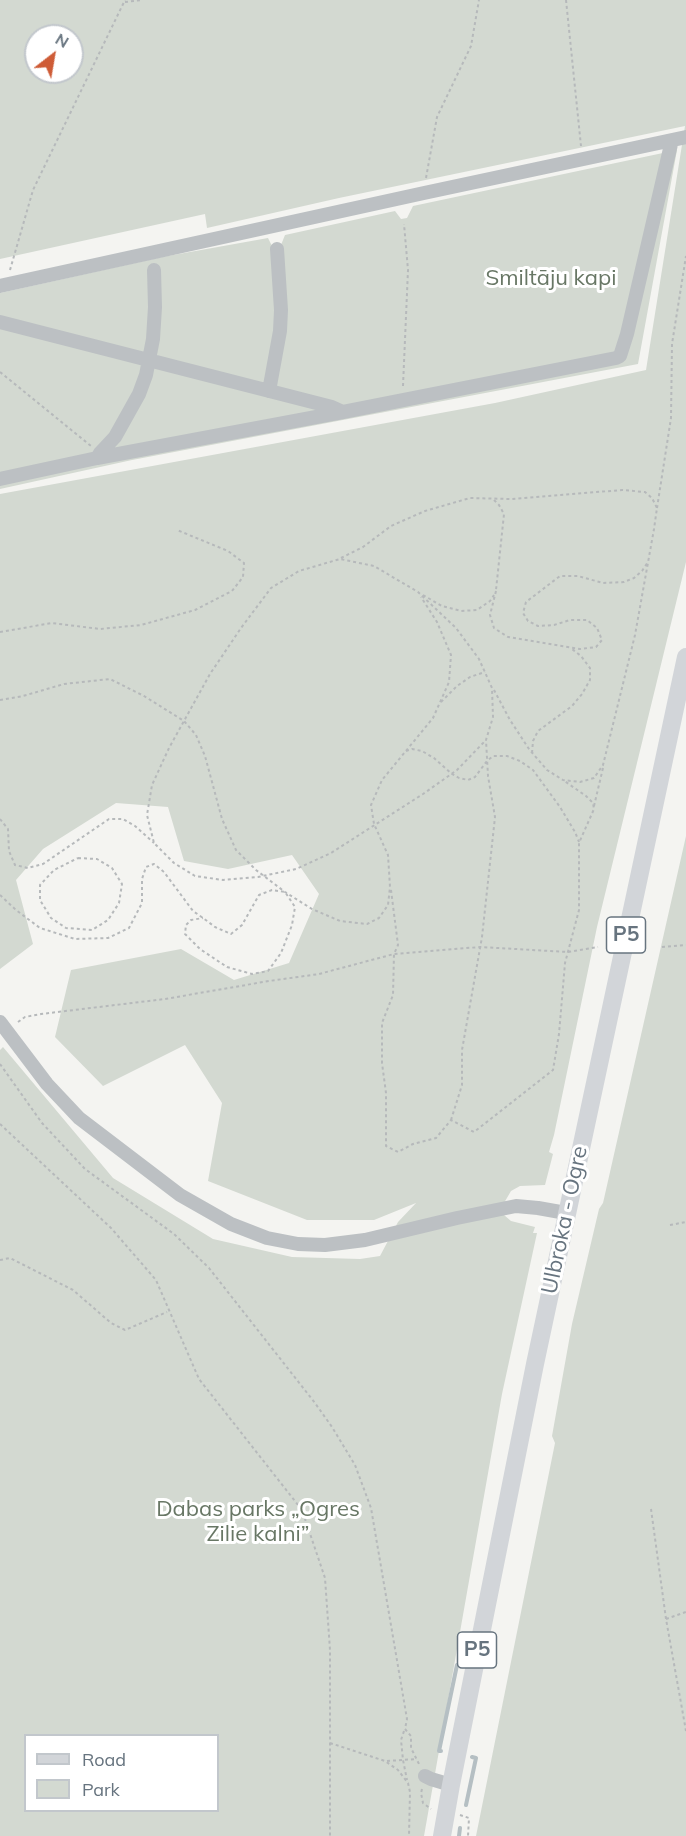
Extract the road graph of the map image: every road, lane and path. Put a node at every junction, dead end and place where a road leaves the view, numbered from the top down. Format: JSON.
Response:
{"nodes":[{"id":1,"x":142,"y":0,"type":"edge"},
{"id":2,"x":479,"y":0,"type":"edge"},
{"id":3,"x":566,"y":0,"type":"edge"},
{"id":4,"x":125,"y":1,"type":"edge"},
{"id":5,"x":679,"y":139,"type":"edge"},
{"id":6,"x":582,"y":159,"type":"junction"},
{"id":7,"x":424,"y":193,"type":"junction"},
{"id":8,"x":404,"y":224,"type":"dead end"},
{"id":9,"x":277,"y":249,"type":"dead end"},
{"id":10,"x":686,"y":256,"type":"edge"},
{"id":11,"x":154,"y":270,"type":"dead end"},
{"id":12,"x":3,"y":285,"type":"edge"},
{"id":13,"x":0,"y":322,"type":"edge"},
{"id":14,"x":149,"y":360,"type":"junction"},
{"id":15,"x":0,"y":372,"type":"edge"},
{"id":16,"x":269,"y":391,"type":"junction"},
{"id":17,"x":402,"y":400,"type":"junction"},
{"id":18,"x":343,"y":412,"type":"junction"},
{"id":19,"x":98,"y":456,"type":"junction"},
{"id":20,"x":0,"y":479,"type":"edge"},
{"id":21,"x":493,"y":499,"type":"junction"},
{"id":22,"x":657,"y":508,"type":"junction"},
{"id":23,"x":177,"y":530,"type":"dead end"},
{"id":24,"x":340,"y":559,"type":"junction"},
{"id":25,"x":649,"y":561,"type":"junction"},
{"id":26,"x":496,"y":591,"type":"junction"},
{"id":27,"x":418,"y":592,"type":"junction"},
{"id":28,"x":0,"y":633,"type":"edge"},
{"id":29,"x":570,"y":647,"type":"junction"},
{"id":30,"x":686,"y":657,"type":"edge"},
{"id":31,"x":485,"y":672,"type":"junction"},
{"id":32,"x":492,"y":688,"type":"junction"},
{"id":33,"x":0,"y":700,"type":"edge"},
{"id":34,"x":440,"y":704,"type":"junction"},
{"id":35,"x":184,"y":721,"type":"junction"},
{"id":36,"x":486,"y":740,"type":"junction"},
{"id":37,"x":405,"y":751,"type":"junction"},
{"id":38,"x":532,"y":753,"type":"junction"},
{"id":39,"x":487,"y":760,"type":"junction"},
{"id":40,"x":603,"y":765,"type":"junction"},
{"id":41,"x":452,"y":774,"type":"junction"},
{"id":42,"x":563,"y":780,"type":"junction"},
{"id":43,"x":594,"y":809,"type":"junction"},
{"id":44,"x":0,"y":819,"type":"edge"},
{"id":45,"x":374,"y":824,"type":"junction"},
{"id":46,"x":154,"y":843,"type":"junction"},
{"id":47,"x":579,"y":843,"type":"junction"},
{"id":48,"x":263,"y":876,"type":"junction"},
{"id":49,"x":390,"y":887,"type":"junction"},
{"id":50,"x":285,"y":892,"type":"junction"},
{"id":51,"x":0,"y":895,"type":"edge"},
{"id":52,"x":40,"y":900,"type":"joint"},
{"id":53,"x":203,"y":918,"type":"junction"},
{"id":54,"x":686,"y":945,"type":"edge"},
{"id":55,"x":480,"y":947,"type":"junction"},
{"id":56,"x":598,"y":947,"type":"dead end"},
{"id":57,"x":662,"y":947,"type":"dead end"},
{"id":58,"x":568,"y":952,"type":"junction"},
{"id":59,"x":394,"y":954,"type":"junction"},
{"id":60,"x":3,"y":1027,"type":"edge"},
{"id":61,"x":0,"y":1064,"type":"edge"},
{"id":62,"x":451,"y":1120,"type":"junction"},
{"id":63,"x":0,"y":1124,"type":"edge"},
{"id":64,"x":566,"y":1213,"type":"junction"},
{"id":65,"x":686,"y":1222,"type":"edge"},
{"id":66,"x":670,"y":1225,"type":"dead end"},
{"id":67,"x":0,"y":1260,"type":"edge"},
{"id":68,"x":169,"y":1311,"type":"junction"},
{"id":69,"x":651,"y":1509,"type":"dead end"},
{"id":70,"x":686,"y":1612,"type":"edge"},
{"id":71,"x":666,"y":1619,"type":"junction"},
{"id":72,"x":405,"y":1729,"type":"junction"},
{"id":73,"x":686,"y":1731,"type":"edge"},
{"id":74,"x":330,"y":1743,"type":"junction"},
{"id":75,"x":403,"y":1760,"type":"junction"},
{"id":76,"x":386,"y":1761,"type":"junction"},
{"id":77,"x":425,"y":1776,"type":"joint"},
{"id":78,"x":408,"y":1783,"type":"junction"},
{"id":79,"x":451,"y":1785,"type":"junction"},
{"id":80,"x":450,"y":1813,"type":"junction"},
{"id":81,"x":330,"y":1836,"type":"edge"},
{"id":82,"x":409,"y":1836,"type":"edge"},
{"id":83,"x":442,"y":1836,"type":"edge"},
{"id":84,"x":468,"y":1836,"type":"edge"}],
"edges":[{"from":1,"to":4,"type":"path"},
{"from":2,"to":7,"type":"path"},
{"from":3,"to":6,"type":"path"},
{"from":4,"to":12,"type":"path"},
{"from":5,"to":6,"type":"street"},
{"from":5,"to":17,"type":"street"},
{"from":6,"to":7,"type":"street"},
{"from":7,"to":12,"type":"street"},
{"from":8,"to":17,"type":"path"},
{"from":9,"to":16,"type":"street"},
{"from":10,"to":22,"type":"path"},
{"from":11,"to":14,"type":"street"},
{"from":13,"to":14,"type":"street"},
{"from":14,"to":16,"type":"street"},
{"from":14,"to":19,"type":"street"},
{"from":15,"to":19,"type":"path"},
{"from":16,"to":18,"type":"street"},
{"from":17,"to":18,"type":"street"},
{"from":18,"to":19,"type":"street"},
{"from":19,"to":20,"type":"street"},
{"from":21,"to":22,"type":"path"},
{"from":21,"to":24,"type":"path"},
{"from":21,"to":26,"type":"path"},
{"from":22,"to":25,"type":"path"},
{"from":23,"to":28,"type":"path"},
{"from":24,"to":27,"type":"path"},
{"from":24,"to":35,"type":"path"},
{"from":25,"to":29,"type":"path"},
{"from":25,"to":40,"type":"path"},
{"from":26,"to":27,"type":"path"},
{"from":26,"to":29,"type":"path"},
{"from":27,"to":31,"type":"path"},
{"from":27,"to":34,"type":"path"},
{"from":29,"to":38,"type":"path"},
{"from":30,"to":64,"type":"main road","name":"Ulbroka - Ogre","number":"P5"},
{"from":31,"to":32,"type":"path"},
{"from":31,"to":34,"type":"path"},
{"from":32,"to":36,"type":"path"},
{"from":32,"to":38,"type":"path"},
{"from":33,"to":35,"type":"path"},
{"from":34,"to":37,"type":"path"},
{"from":35,"to":46,"type":"path"},
{"from":35,"to":48,"type":"path"},
{"from":36,"to":39,"type":"path"},
{"from":36,"to":41,"type":"path"},
{"from":37,"to":41,"type":"path"},
{"from":37,"to":45,"type":"path"},
{"from":38,"to":42,"type":"path"},
{"from":39,"to":41,"type":"path"},
{"from":39,"to":47,"type":"path"},
{"from":39,"to":55,"type":"path"},
{"from":40,"to":42,"type":"path"},
{"from":40,"to":43,"type":"path"},
{"from":41,"to":45,"type":"path"},
{"from":42,"to":43,"type":"path"},
{"from":43,"to":47,"type":"path"},
{"from":44,"to":46,"type":"path"},
{"from":45,"to":48,"type":"path"},
{"from":45,"to":49,"type":"path"},
{"from":46,"to":48,"type":"path"},
{"from":47,"to":58,"type":"path"},
{"from":48,"to":50,"type":"path"},
{"from":49,"to":50,"type":"path"},
{"from":49,"to":59,"type":"path"},
{"from":50,"to":53,"type":"path"},
{"from":50,"to":53,"type":"path"},
{"from":51,"to":53,"type":"path"},
{"from":52,"to":52,"type":"path"},
{"from":54,"to":57,"type":"path"},
{"from":55,"to":58,"type":"path"},
{"from":55,"to":59,"type":"path"},
{"from":55,"to":62,"type":"path"},
{"from":56,"to":58,"type":"path"},
{"from":58,"to":62,"type":"path"},
{"from":59,"to":60,"type":"path"},
{"from":59,"to":62,"type":"path"},
{"from":60,"to":64,"type":"street"},
{"from":61,"to":72,"type":"path"},
{"from":63,"to":68,"type":"path"},
{"from":64,"to":79,"type":"main road","name":"Ulbroka - Ogre","number":"P5"},
{"from":65,"to":66,"type":"path"},
{"from":67,"to":68,"type":"path"},
{"from":68,"to":74,"type":"path"},
{"from":69,"to":71,"type":"path"},
{"from":70,"to":71,"type":"path"},
{"from":71,"to":73,"type":"path"},
{"from":72,"to":75,"type":"path"},
{"from":72,"to":75,"type":"path"},
{"from":74,"to":76,"type":"path"},
{"from":74,"to":81,"type":"path"},
{"from":75,"to":76,"type":"path"},
{"from":75,"to":78,"type":"path"},
{"from":76,"to":78,"type":"path"},
{"from":77,"to":79,"type":"street"},
{"from":77,"to":80,"type":"path"},
{"from":78,"to":82,"type":"path"},
{"from":79,"to":80,"type":"main road","number":"P5"},
{"from":80,"to":83,"type":"main road","number":"P5"},
{"from":80,"to":84,"type":"path"}]}
